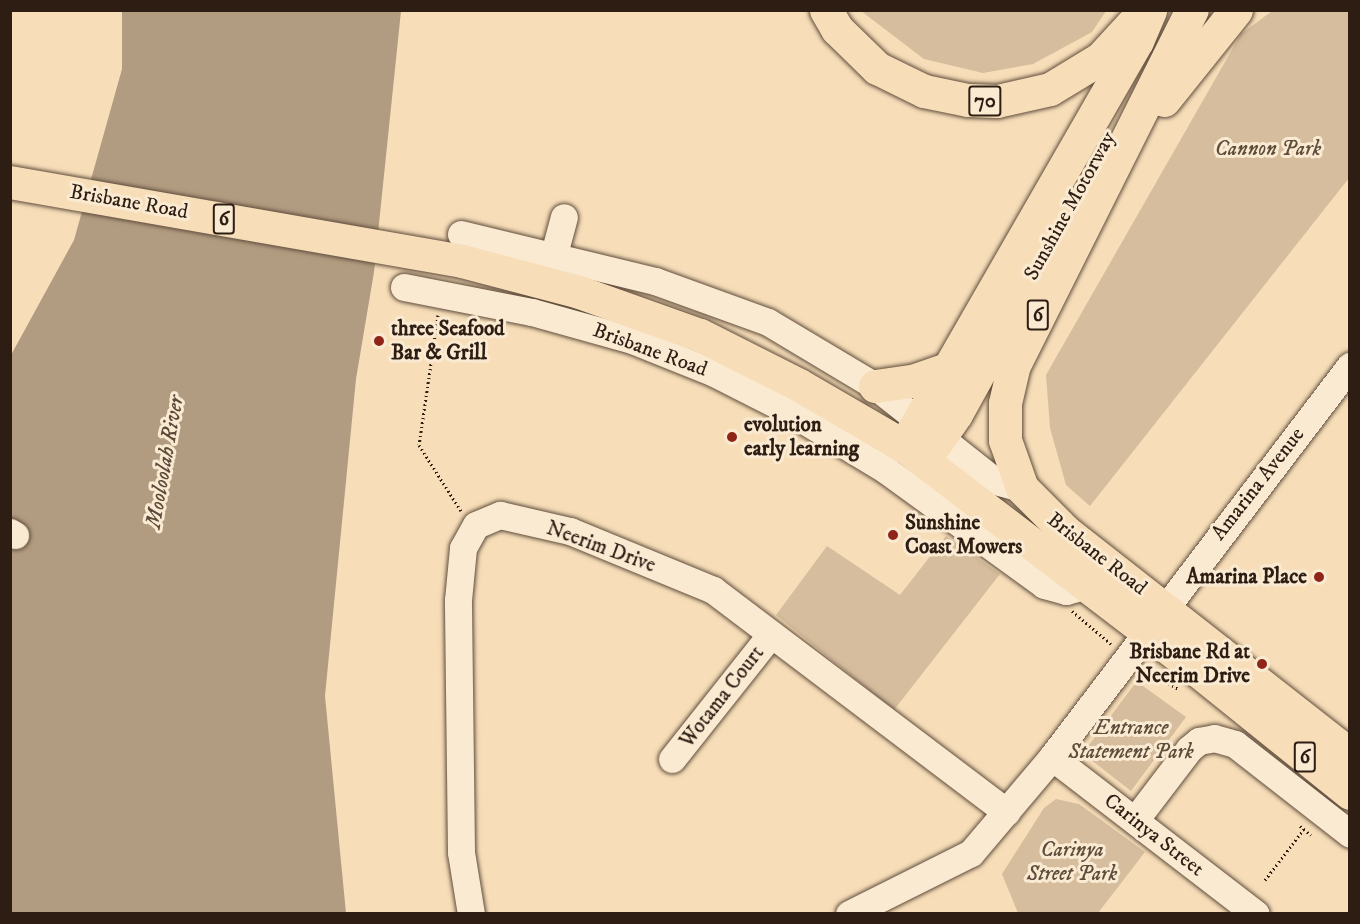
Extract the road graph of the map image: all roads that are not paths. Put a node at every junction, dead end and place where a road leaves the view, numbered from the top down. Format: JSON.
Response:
{"nodes":[{"id":1,"x":826,"y":10,"type":"edge"},
{"id":2,"x":1148,"y":10,"type":"edge"},
{"id":3,"x":1176,"y":10,"type":"edge"},
{"id":4,"x":1192,"y":10,"type":"edge"},
{"id":5,"x":1236,"y":10,"type":"edge"},
{"id":6,"x":1123,"y":154,"type":"junction"},
{"id":7,"x":10,"y":182,"type":"edge"},
{"id":8,"x":564,"y":217,"type":"dead end"},
{"id":9,"x":461,"y":234,"type":"dead end"},
{"id":10,"x":554,"y":254,"type":"junction"},
{"id":11,"x":404,"y":287,"type":"dead end"},
{"id":12,"x":711,"y":300,"type":"junction"},
{"id":13,"x":700,"y":335,"type":"junction"},
{"id":14,"x":822,"y":352,"type":"junction"},
{"id":15,"x":1350,"y":366,"type":"edge"},
{"id":16,"x":949,"y":368,"type":"junction"},
{"id":17,"x":875,"y":386,"type":"junction"},
{"id":18,"x":792,"y":397,"type":"junction"},
{"id":19,"x":921,"y":441,"type":"junction"},
{"id":20,"x":1022,"y":488,"type":"junction"},
{"id":21,"x":1089,"y":585,"type":"junction"},
{"id":22,"x":1155,"y":619,"type":"junction"},
{"id":23,"x":771,"y":634,"type":"junction"},
{"id":24,"x":1350,"y":755,"type":"edge"},
{"id":25,"x":1052,"y":757,"type":"junction"},
{"id":26,"x":672,"y":759,"type":"dead end"},
{"id":27,"x":1350,"y":793,"type":"edge"},
{"id":28,"x":1007,"y":812,"type":"junction"},
{"id":29,"x":1135,"y":820,"type":"junction"},
{"id":30,"x":1350,"y":834,"type":"edge"},
{"id":31,"x":471,"y":914,"type":"edge"},
{"id":32,"x":849,"y":914,"type":"edge"},
{"id":33,"x":1256,"y":914,"type":"edge"}],
"edges":[{"from":1,"to":2,"type":"main road","number":"70"},
{"from":2,"to":16,"type":"main road","name":"Sunshine Motorway"},
{"from":3,"to":19,"type":"main road","name":"Sunshine Motorway"},
{"from":4,"to":6,"type":"main road","number":"6"},
{"from":5,"to":6,"type":"main road"},
{"from":6,"to":20,"type":"main road","number":"6"},
{"from":7,"to":13,"type":"main road","name":"Brisbane Road","number":"6"},
{"from":8,"to":10,"type":"street"},
{"from":9,"to":10,"type":"street","name":"Brisbane Road"},
{"from":10,"to":12,"type":"street","name":"Brisbane Road"},
{"from":11,"to":18,"type":"street","name":"Brisbane Road"},
{"from":12,"to":13,"type":"street","name":"Brisbane Road"},
{"from":12,"to":14,"type":"street","name":"Brisbane Road"},
{"from":13,"to":18,"type":"main road","name":"Brisbane Road","number":"6"},
{"from":14,"to":17,"type":"street","name":"Brisbane Road"},
{"from":14,"to":18,"type":"street"},
{"from":15,"to":22,"type":"street","name":"Amarina Avenue"},
{"from":16,"to":17,"type":"main road"},
{"from":16,"to":19,"type":"main road","name":"Sunshine Motorway"},
{"from":17,"to":19,"type":"street","name":"Brisbane Road"},
{"from":18,"to":19,"type":"main road","name":"Brisbane Road","number":"6"},
{"from":18,"to":21,"type":"street","name":"Brisbane Road"},
{"from":19,"to":20,"type":"street","name":"Brisbane Road"},
{"from":19,"to":21,"type":"main road","name":"Brisbane Road","number":"6"},
{"from":20,"to":22,"type":"main road","name":"Brisbane Road","number":"6"},
{"from":21,"to":22,"type":"main road","name":"Brisbane Road","number":"6"},
{"from":22,"to":24,"type":"main road","name":"Brisbane Road","number":"6"},
{"from":22,"to":25,"type":"street"},
{"from":22,"to":27,"type":"main road","name":"Brisbane Road","number":"6"},
{"from":23,"to":26,"type":"street","name":"Wotama Court"},
{"from":23,"to":28,"type":"street","name":"Neerim Drive"},
{"from":23,"to":31,"type":"street","name":"Neerim Drive"},
{"from":25,"to":28,"type":"street"},
{"from":25,"to":29,"type":"street","name":"Carinya Street"},
{"from":28,"to":32,"type":"street"},
{"from":29,"to":30,"type":"street"},
{"from":29,"to":33,"type":"street","name":"Carinya Street"}]}
